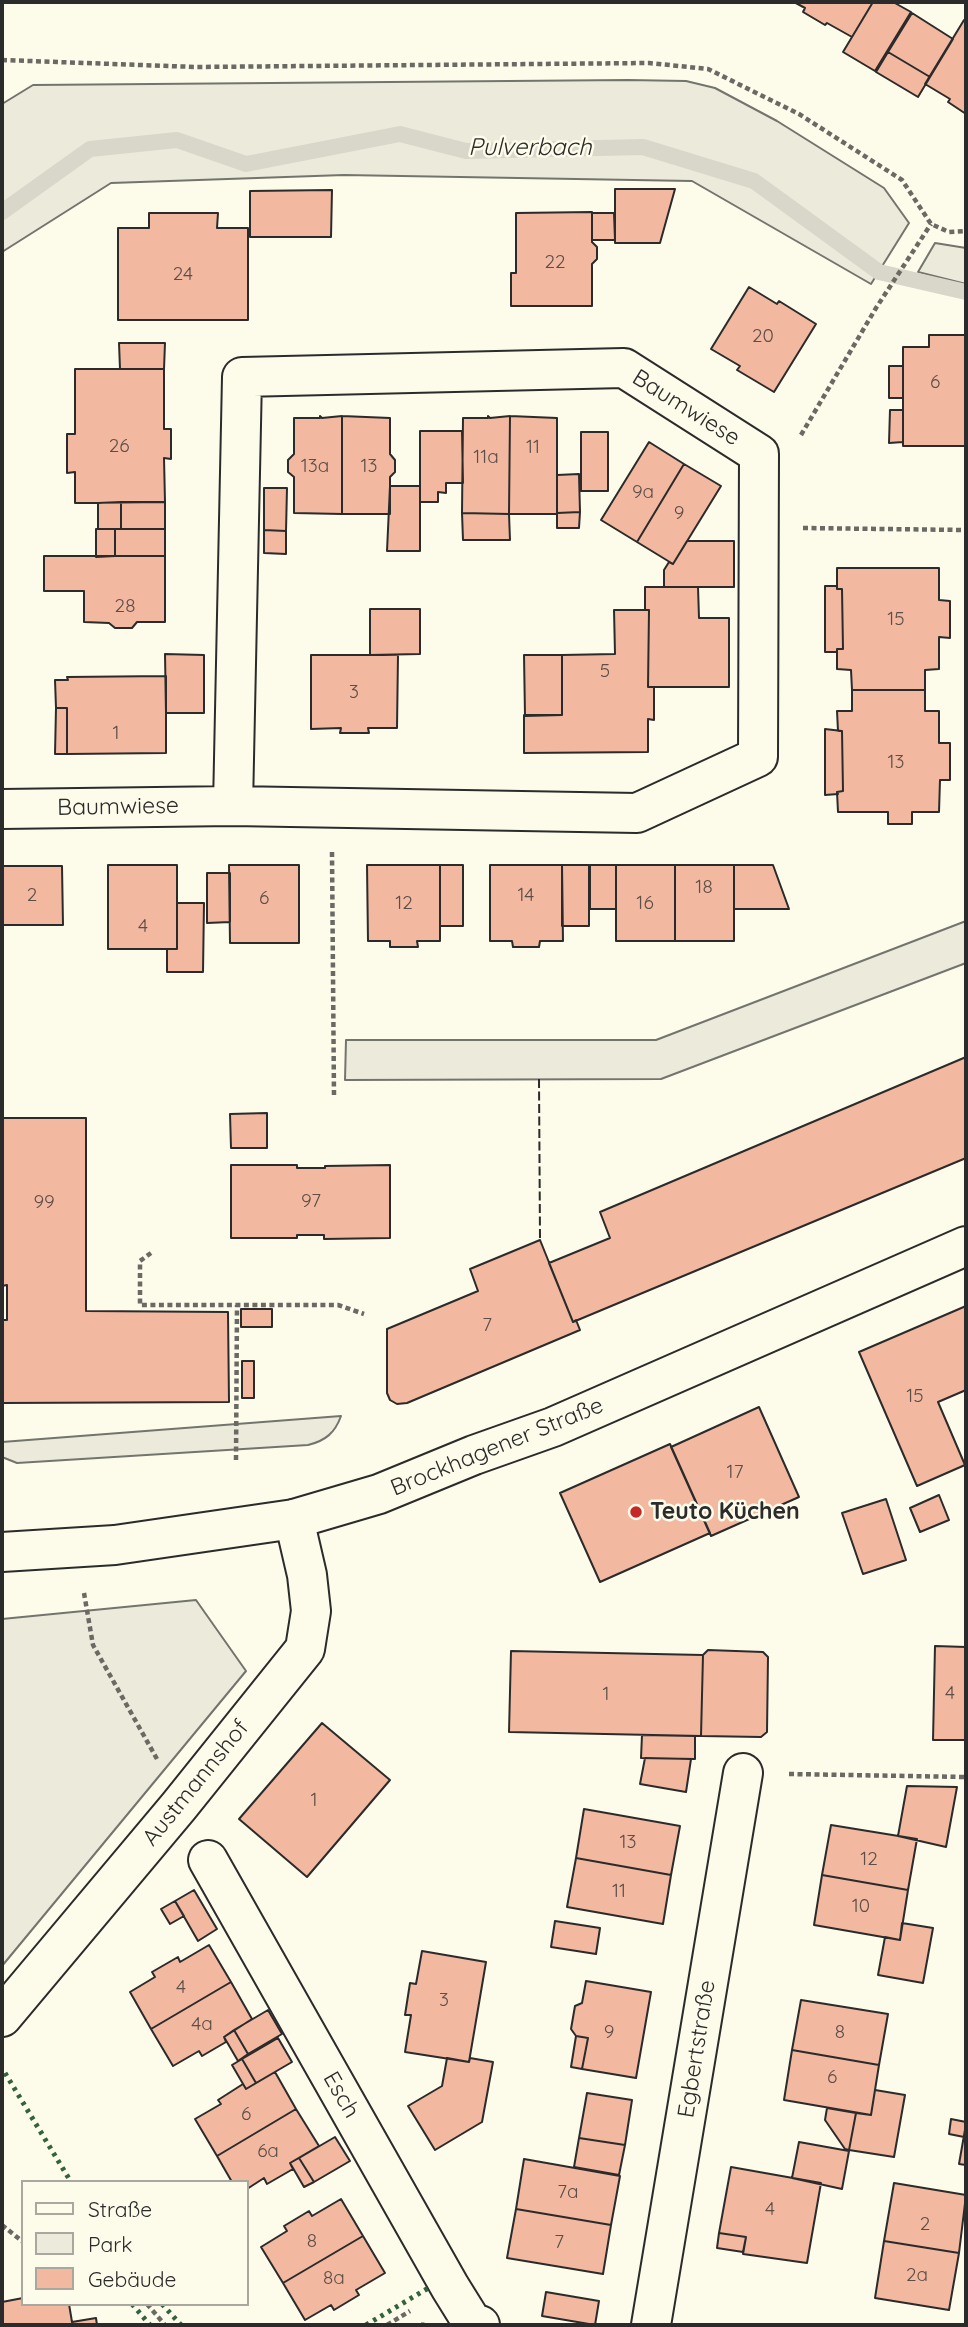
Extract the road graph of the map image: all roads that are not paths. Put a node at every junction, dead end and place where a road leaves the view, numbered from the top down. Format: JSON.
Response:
{"nodes":[{"id":1,"x":233,"y":806,"type":"junction"},
{"id":2,"x":2,"y":809,"type":"edge"},
{"id":3,"x":966,"y":1246,"type":"edge"},
{"id":4,"x":294,"y":1519,"type":"junction"},
{"id":5,"x":2,"y":1552,"type":"edge"},
{"id":6,"x":743,"y":1773,"type":"road end"},
{"id":7,"x":208,"y":1860,"type":"dead end"},
{"id":8,"x":2,"y":2017,"type":"edge"},
{"id":9,"x":480,"y":2325,"type":"edge"},
{"id":10,"x":651,"y":2325,"type":"edge"}],
"edges":[{"from":1,"to":1,"type":"street","name":"Baumwiese"},
{"from":1,"to":2,"type":"street","name":"Baumwiese"},
{"from":3,"to":4,"type":"street","name":"Brockhagener Straße"},
{"from":4,"to":5,"type":"street","name":"Brockhagener Straße"},
{"from":4,"to":8,"type":"street","name":"Austmannshof"},
{"from":6,"to":10,"type":"street","name":"Egbertstraße"},
{"from":7,"to":9,"type":"street","name":"Esch"}]}
